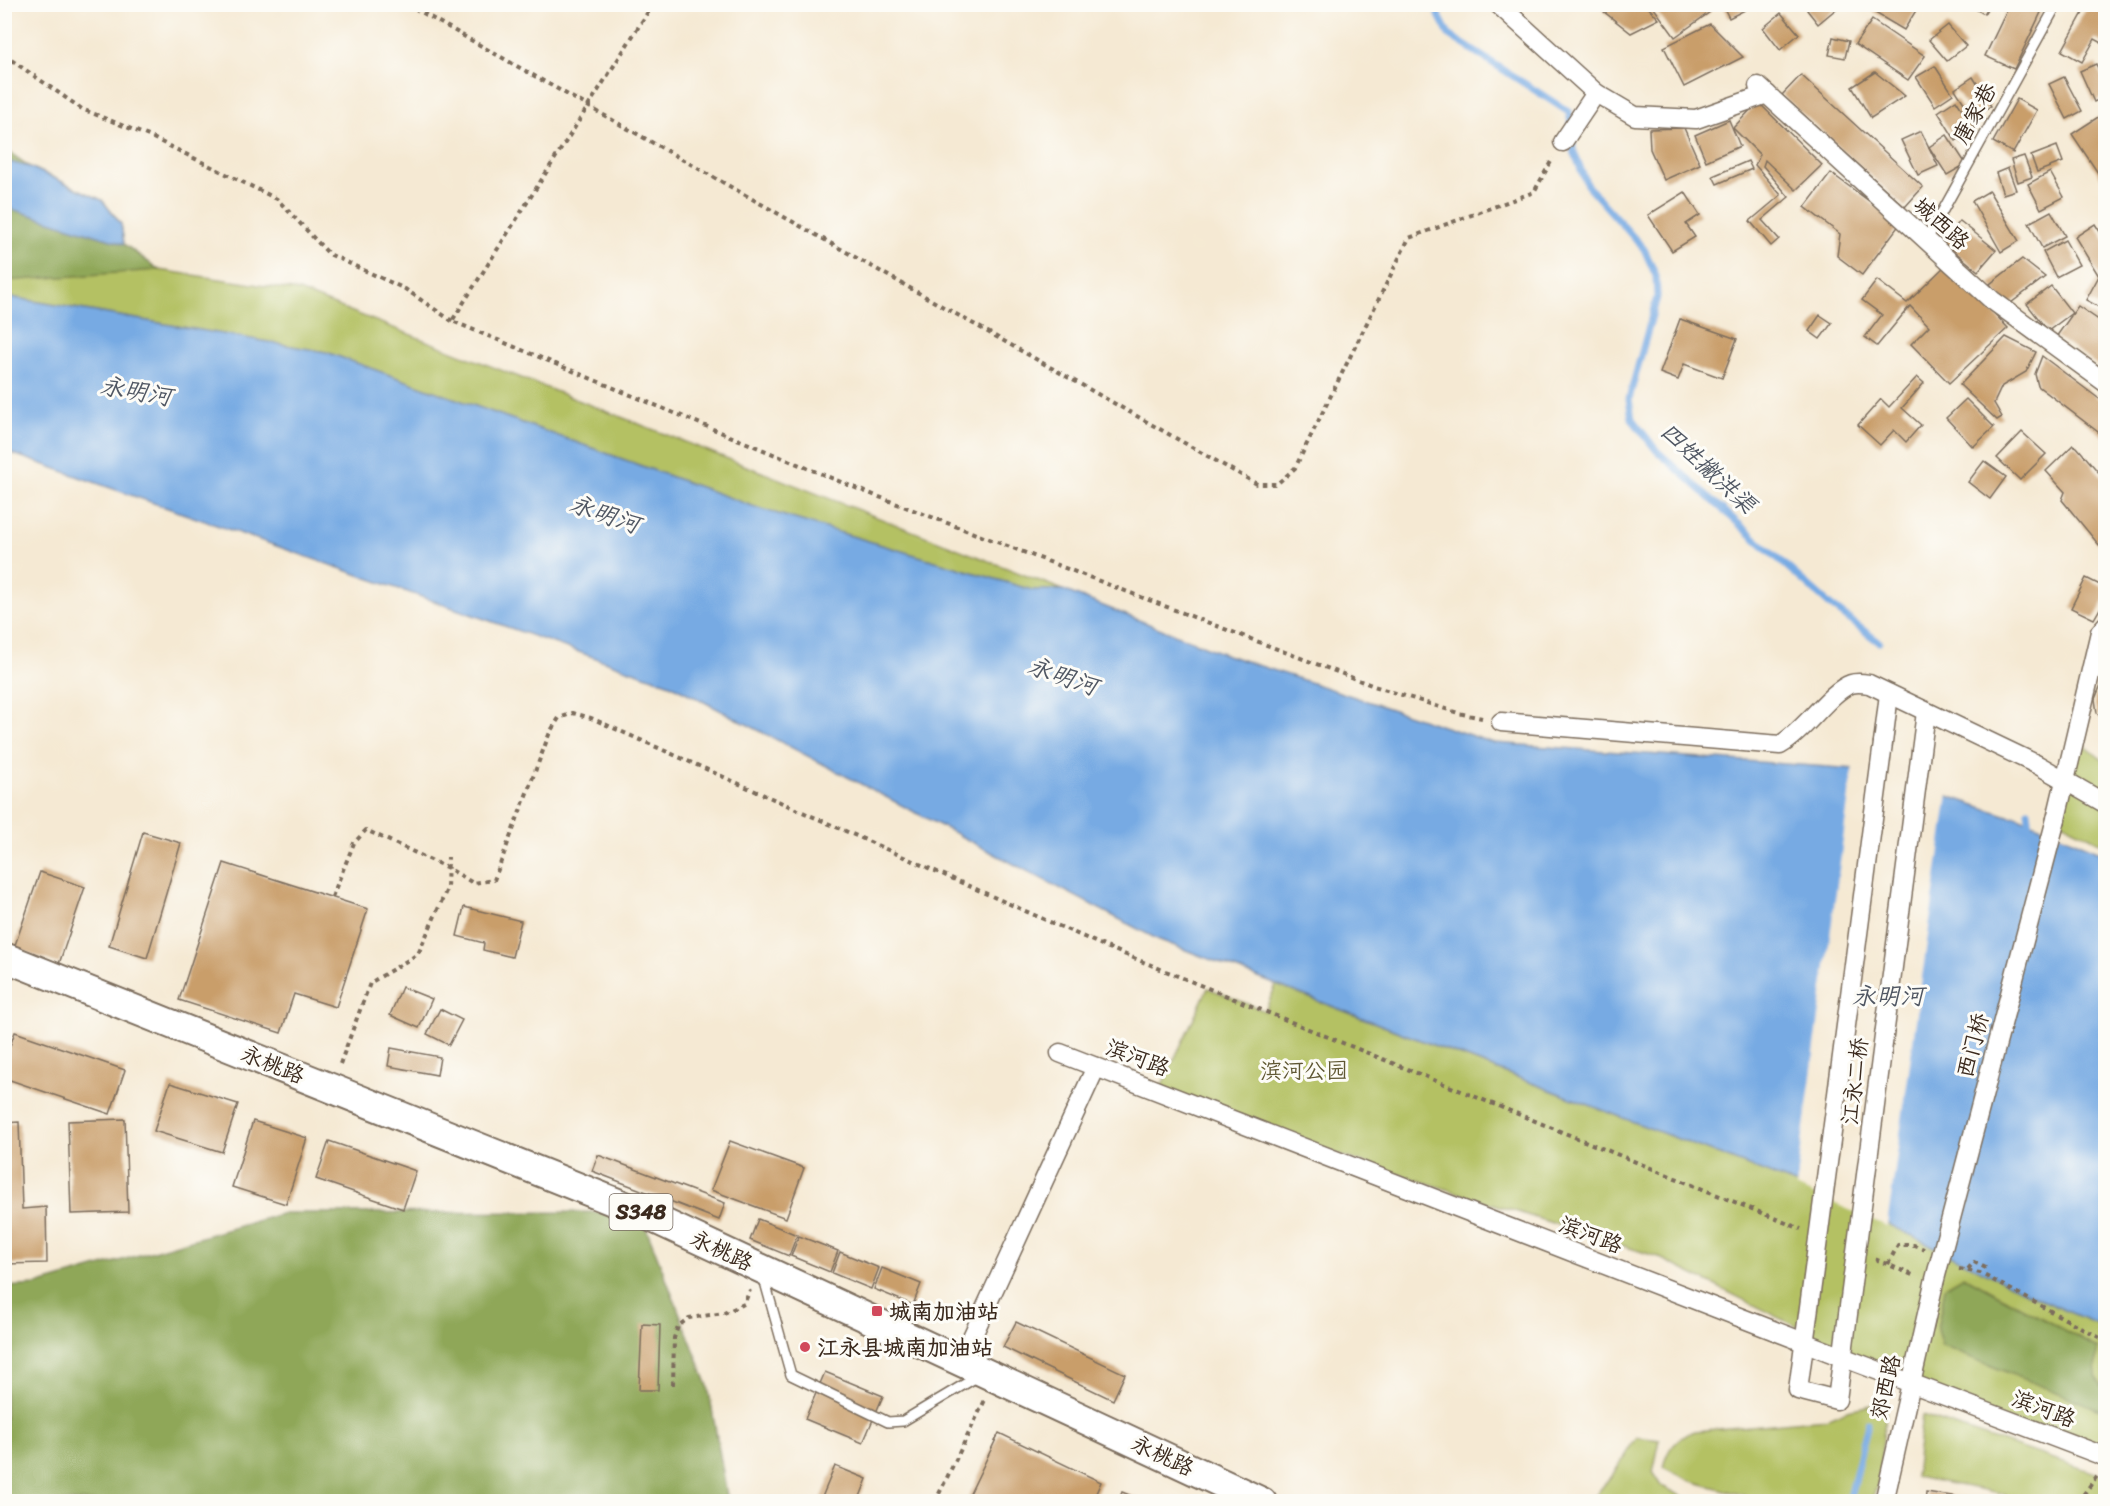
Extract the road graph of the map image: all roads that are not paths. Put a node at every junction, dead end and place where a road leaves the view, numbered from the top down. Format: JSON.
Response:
{"nodes":[{"id":1,"x":1498,"y":4,"type":"edge"},
{"id":2,"x":2057,"y":4,"type":"edge"},
{"id":3,"x":1596,"y":93,"type":"junction"},
{"id":4,"x":1563,"y":142,"type":"road end"},
{"id":5,"x":1926,"y":241,"type":"junction"},
{"id":6,"x":2106,"y":383,"type":"edge"},
{"id":7,"x":2104,"y":632,"type":"edge"},
{"id":8,"x":1889,"y":694,"type":"junction"},
{"id":9,"x":1926,"y":712,"type":"junction"},
{"id":10,"x":1501,"y":722,"type":"road end"},
{"id":11,"x":2066,"y":779,"type":"junction"},
{"id":12,"x":2106,"y":804,"type":"edge"},
{"id":13,"x":4,"y":957,"type":"edge"},
{"id":14,"x":1060,"y":1053,"type":"dead end"},
{"id":15,"x":1095,"y":1067,"type":"junction"},
{"id":16,"x":762,"y":1269,"type":"junction"},
{"id":17,"x":1934,"y":1283,"type":"joint"},
{"id":18,"x":1804,"y":1342,"type":"junction"},
{"id":19,"x":1842,"y":1357,"type":"junction"},
{"id":20,"x":981,"y":1371,"type":"junction"},
{"id":21,"x":1910,"y":1383,"type":"junction"},
{"id":22,"x":2102,"y":1465,"type":"edge"},
{"id":23,"x":1262,"y":1502,"type":"edge"},
{"id":24,"x":1884,"y":1502,"type":"edge"}],
"edges":[{"from":1,"to":3,"type":"street"},
{"from":2,"to":5,"type":"lane","name":"唐家巷"},
{"from":3,"to":4,"type":"street"},
{"from":3,"to":5,"type":"street","name":"城西路"},
{"from":5,"to":6,"type":"street","name":"城西路"},
{"from":7,"to":11,"type":"street","name":"西门桥"},
{"from":8,"to":9,"type":"street"},
{"from":8,"to":10,"type":"street"},
{"from":8,"to":18,"type":"street","name":"江永二桥","bridge":true},
{"from":9,"to":11,"type":"street"},
{"from":9,"to":19,"type":"street","name":"江永二桥","bridge":true},
{"from":11,"to":12,"type":"street"},
{"from":11,"to":17,"type":"street","name":"西门桥","bridge":true},
{"from":13,"to":16,"type":"main road","name":"永桃路","number":"S348"},
{"from":14,"to":15,"type":"street","name":"滨河路"},
{"from":15,"to":18,"type":"street","name":"滨河路"},
{"from":15,"to":20,"type":"street"},
{"from":16,"to":20,"type":"main road","name":"永桃路","number":"S348"},
{"from":16,"to":20,"type":"lane"},
{"from":17,"to":21,"type":"street","name":"郊西路"},
{"from":18,"to":19,"type":"street","name":"滨河路"},
{"from":18,"to":19,"type":"street","name":"江永二桥"},
{"from":19,"to":21,"type":"street","name":"滨河路"},
{"from":20,"to":23,"type":"main road","name":"永桃路","number":"S348"},
{"from":21,"to":22,"type":"street","name":"滨河路"},
{"from":21,"to":24,"type":"street","name":"郊西路"}]}
